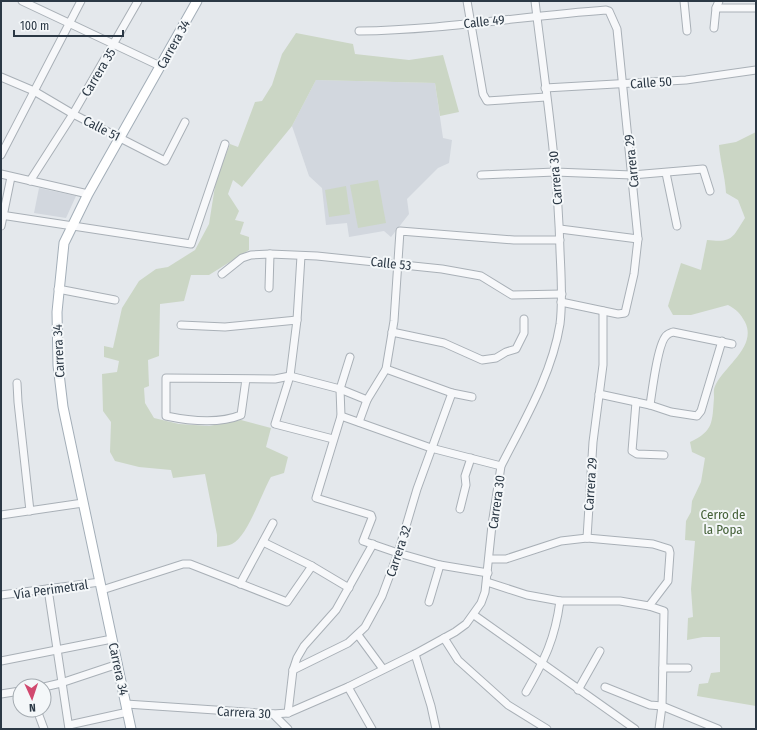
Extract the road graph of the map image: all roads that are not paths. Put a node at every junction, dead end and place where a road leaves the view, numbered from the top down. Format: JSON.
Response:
{"nodes":[{"id":1,"x":22,"y":1,"type":"edge"},
{"id":2,"x":81,"y":1,"type":"edge"},
{"id":3,"x":138,"y":1,"type":"edge"},
{"id":4,"x":197,"y":1,"type":"edge"},
{"id":5,"x":467,"y":1,"type":"edge"},
{"id":6,"x":535,"y":1,"type":"edge"},
{"id":7,"x":684,"y":1,"type":"edge"},
{"id":8,"x":718,"y":5,"type":"edge"},
{"id":9,"x":756,"y":8,"type":"edge"},
{"id":10,"x":609,"y":11,"type":"joint"},
{"id":11,"x":537,"y":15,"type":"junction"},
{"id":12,"x":69,"y":23,"type":"junction"},
{"id":13,"x":470,"y":23,"type":"junction"},
{"id":14,"x":714,"y":28,"type":"dead end"},
{"id":15,"x":358,"y":31,"type":"dead end"},
{"id":16,"x":687,"y":31,"type":"dead end"},
{"id":17,"x":115,"y":44,"type":"junction"},
{"id":18,"x":160,"y":66,"type":"junction"},
{"id":19,"x":756,"y":70,"type":"edge"},
{"id":20,"x":1,"y":77,"type":"edge"},
{"id":21,"x":624,"y":84,"type":"junction"},
{"id":22,"x":546,"y":88,"type":"junction"},
{"id":23,"x":34,"y":91,"type":"junction"},
{"id":24,"x":546,"y":97,"type":"junction"},
{"id":25,"x":73,"y":114,"type":"junction"},
{"id":26,"x":185,"y":122,"type":"dead end"},
{"id":27,"x":120,"y":137,"type":"junction"},
{"id":28,"x":225,"y":144,"type":"dead end"},
{"id":29,"x":1,"y":155,"type":"edge"},
{"id":30,"x":555,"y":172,"type":"junction"},
{"id":31,"x":666,"y":173,"type":"junction"},
{"id":32,"x":1,"y":174,"type":"edge"},
{"id":33,"x":481,"y":175,"type":"dead end"},
{"id":34,"x":632,"y":175,"type":"junction"},
{"id":35,"x":11,"y":177,"type":"junction"},
{"id":36,"x":30,"y":181,"type":"junction"},
{"id":37,"x":710,"y":191,"type":"dead end"},
{"id":38,"x":88,"y":194,"type":"junction"},
{"id":39,"x":2,"y":215,"type":"edge"},
{"id":40,"x":72,"y":225,"type":"junction"},
{"id":41,"x":1,"y":226,"type":"edge"},
{"id":42,"x":677,"y":226,"type":"dead end"},
{"id":43,"x":560,"y":229,"type":"junction"},
{"id":44,"x":638,"y":239,"type":"junction"},
{"id":45,"x":560,"y":240,"type":"junction"},
{"id":46,"x":270,"y":254,"type":"junction"},
{"id":47,"x":302,"y":256,"type":"junction"},
{"id":48,"x":399,"y":263,"type":"junction"},
{"id":49,"x":222,"y":274,"type":"dead end"},
{"id":50,"x":268,"y":288,"type":"dead end"},
{"id":51,"x":58,"y":289,"type":"junction"},
{"id":52,"x":562,"y":294,"type":"junction"},
{"id":53,"x":115,"y":300,"type":"dead end"},
{"id":54,"x":561,"y":302,"type":"junction"},
{"id":55,"x":603,"y":311,"type":"junction"},
{"id":56,"x":524,"y":319,"type":"dead end"},
{"id":57,"x":297,"y":320,"type":"junction"},
{"id":58,"x":181,"y":325,"type":"dead end"},
{"id":59,"x":392,"y":332,"type":"junction"},
{"id":60,"x":722,"y":341,"type":"junction"},
{"id":61,"x":732,"y":344,"type":"dead end"},
{"id":62,"x":350,"y":357,"type":"dead end"},
{"id":63,"x":386,"y":369,"type":"junction"},
{"id":64,"x":290,"y":376,"type":"junction"},
{"id":65,"x":246,"y":379,"type":"junction"},
{"id":66,"x":17,"y":383,"type":"dead end"},
{"id":67,"x":340,"y":389,"type":"junction"},
{"id":68,"x":452,"y":393,"type":"junction"},
{"id":69,"x":599,"y":394,"type":"junction"},
{"id":70,"x":472,"y":397,"type":"dead end"},
{"id":71,"x":367,"y":400,"type":"junction"},
{"id":72,"x":636,"y":402,"type":"junction"},
{"id":73,"x":650,"y":405,"type":"junction"},
{"id":74,"x":341,"y":416,"type":"junction"},
{"id":75,"x":359,"y":422,"type":"junction"},
{"id":76,"x":334,"y":439,"type":"junction"},
{"id":77,"x":431,"y":448,"type":"junction"},
{"id":78,"x":664,"y":455,"type":"dead end"},
{"id":79,"x":471,"y":458,"type":"junction"},
{"id":80,"x":501,"y":466,"type":"junction"},
{"id":81,"x":83,"y":503,"type":"junction"},
{"id":82,"x":460,"y":509,"type":"dead end"},
{"id":83,"x":30,"y":511,"type":"junction"},
{"id":84,"x":1,"y":515,"type":"edge"},
{"id":85,"x":273,"y":523,"type":"dead end"},
{"id":86,"x":587,"y":538,"type":"junction"},
{"id":87,"x":263,"y":542,"type":"junction"},
{"id":88,"x":373,"y":544,"type":"junction"},
{"id":89,"x":398,"y":553,"type":"junction"},
{"id":90,"x":489,"y":559,"type":"junction"},
{"id":91,"x":440,"y":565,"type":"junction"},
{"id":92,"x":312,"y":566,"type":"junction"},
{"id":93,"x":488,"y":573,"type":"junction"},
{"id":94,"x":487,"y":582,"type":"junction"},
{"id":95,"x":240,"y":584,"type":"junction"},
{"id":96,"x":101,"y":586,"type":"junction"},
{"id":97,"x":349,"y":588,"type":"junction"},
{"id":98,"x":48,"y":589,"type":"junction"},
{"id":99,"x":1,"y":595,"type":"edge"},
{"id":100,"x":560,"y":601,"type":"junction"},
{"id":101,"x":428,"y":602,"type":"dead end"},
{"id":102,"x":649,"y":606,"type":"junction"},
{"id":103,"x":474,"y":615,"type":"junction"},
{"id":104,"x":358,"y":635,"type":"junction"},
{"id":105,"x":112,"y":638,"type":"junction"},
{"id":106,"x":444,"y":638,"type":"junction"},
{"id":107,"x":56,"y":650,"type":"junction"},
{"id":108,"x":600,"y":652,"type":"dead end"},
{"id":109,"x":415,"y":654,"type":"junction"},
{"id":110,"x":1,"y":661,"type":"edge"},
{"id":111,"x":118,"y":664,"type":"junction"},
{"id":112,"x":542,"y":664,"type":"junction"},
{"id":113,"x":663,"y":668,"type":"junction"},
{"id":114,"x":688,"y":668,"type":"dead end"},
{"id":115,"x":383,"y":669,"type":"junction"},
{"id":116,"x":293,"y":670,"type":"junction"},
{"id":117,"x":61,"y":684,"type":"junction"},
{"id":118,"x":52,"y":686,"type":"edge"},
{"id":119,"x":348,"y":687,"type":"junction"},
{"id":120,"x":605,"y":687,"type":"dead end"},
{"id":121,"x":578,"y":690,"type":"junction"},
{"id":122,"x":12,"y":692,"type":"edge"},
{"id":123,"x":526,"y":692,"type":"dead end"},
{"id":124,"x":1,"y":694,"type":"edge"},
{"id":125,"x":662,"y":706,"type":"junction"},
{"id":126,"x":127,"y":708,"type":"junction"},
{"id":127,"x":288,"y":713,"type":"junction"},
{"id":128,"x":273,"y":714,"type":"junction"},
{"id":129,"x":40,"y":718,"type":"edge"},
{"id":130,"x":69,"y":727,"type":"edge"},
{"id":131,"x":284,"y":728,"type":"edge"},
{"id":132,"x":44,"y":729,"type":"edge"},
{"id":133,"x":131,"y":729,"type":"edge"},
{"id":134,"x":372,"y":729,"type":"edge"},
{"id":135,"x":436,"y":729,"type":"edge"},
{"id":136,"x":547,"y":729,"type":"edge"},
{"id":137,"x":635,"y":729,"type":"edge"},
{"id":138,"x":660,"y":729,"type":"edge"},
{"id":139,"x":718,"y":729,"type":"edge"}],
"edges":[{"from":1,"to":12,"type":"street"},
{"from":2,"to":12,"type":"street"},
{"from":3,"to":17,"type":"street","name":"Carrera 35"},
{"from":4,"to":18,"type":"main road","name":"Carrera 34"},
{"from":5,"to":13,"type":"street"},
{"from":6,"to":11,"type":"street","name":"Carrera 30"},
{"from":7,"to":16,"type":"street"},
{"from":8,"to":9,"type":"street"},
{"from":8,"to":14,"type":"street"},
{"from":10,"to":11,"type":"street","name":"Calle 49"},
{"from":10,"to":21,"type":"street","name":"Carrera 29"},
{"from":11,"to":13,"type":"street","name":"Calle 49"},
{"from":11,"to":22,"type":"street","name":"Carrera 30"},
{"from":12,"to":17,"type":"street"},
{"from":12,"to":23,"type":"street"},
{"from":13,"to":15,"type":"street","name":"Calle 49"},
{"from":13,"to":24,"type":"street"},
{"from":17,"to":18,"type":"street"},
{"from":17,"to":25,"type":"street","name":"Carrera 35"},
{"from":18,"to":27,"type":"main road","name":"Carrera 34"},
{"from":19,"to":21,"type":"street","name":"Calle 50"},
{"from":20,"to":23,"type":"street","name":"Calle 51"},
{"from":21,"to":22,"type":"street","name":"Calle 50"},
{"from":21,"to":34,"type":"street","name":"Carrera 29"},
{"from":22,"to":24,"type":"street","name":"Carrera 30"},
{"from":23,"to":25,"type":"street","name":"Calle 51"},
{"from":23,"to":29,"type":"street"},
{"from":24,"to":30,"type":"street","name":"Carrera 30"},
{"from":25,"to":27,"type":"street","name":"Calle 51"},
{"from":25,"to":36,"type":"street","name":"Carrera 35"},
{"from":26,"to":27,"type":"street","name":"Calle 51"},
{"from":27,"to":38,"type":"main road","name":"Carrera 34"},
{"from":28,"to":40,"type":"street"},
{"from":30,"to":33,"type":"street"},
{"from":30,"to":34,"type":"street"},
{"from":30,"to":43,"type":"street","name":"Carrera 30"},
{"from":31,"to":34,"type":"street"},
{"from":31,"to":37,"type":"street"},
{"from":31,"to":42,"type":"street"},
{"from":32,"to":35,"type":"street"},
{"from":34,"to":44,"type":"street","name":"Carrera 29"},
{"from":35,"to":36,"type":"street"},
{"from":35,"to":39,"type":"street"},
{"from":36,"to":38,"type":"street"},
{"from":38,"to":40,"type":"main road","name":"Carrera 34"},
{"from":39,"to":40,"type":"street"},
{"from":39,"to":41,"type":"street"},
{"from":40,"to":51,"type":"main road","name":"Carrera 34"},
{"from":43,"to":44,"type":"street"},
{"from":43,"to":45,"type":"street","name":"Carrera 30"},
{"from":44,"to":55,"type":"street","name":"Carrera 29"},
{"from":45,"to":48,"type":"street"},
{"from":45,"to":52,"type":"street","name":"Carrera 30"},
{"from":46,"to":47,"type":"street","name":"Calle 53"},
{"from":46,"to":49,"type":"street","name":"Calle 53"},
{"from":46,"to":50,"type":"street"},
{"from":47,"to":48,"type":"street","name":"Calle 53"},
{"from":47,"to":57,"type":"street"},
{"from":48,"to":52,"type":"street","name":"Calle 53"},
{"from":48,"to":59,"type":"street"},
{"from":51,"to":53,"type":"street"},
{"from":51,"to":81,"type":"main road","name":"Carrera 34"},
{"from":52,"to":54,"type":"street","name":"Carrera 30"},
{"from":54,"to":55,"type":"street"},
{"from":54,"to":80,"type":"street","name":"Carrera 30"},
{"from":55,"to":69,"type":"street","name":"Carrera 29"},
{"from":56,"to":59,"type":"street"},
{"from":57,"to":58,"type":"street"},
{"from":57,"to":64,"type":"street"},
{"from":59,"to":63,"type":"street"},
{"from":60,"to":61,"type":"street"},
{"from":60,"to":73,"type":"street"},
{"from":60,"to":73,"type":"street"},
{"from":62,"to":67,"type":"street"},
{"from":63,"to":68,"type":"street"},
{"from":63,"to":71,"type":"street"},
{"from":64,"to":65,"type":"street"},
{"from":64,"to":67,"type":"street"},
{"from":64,"to":76,"type":"street"},
{"from":65,"to":65,"type":"street"},
{"from":66,"to":83,"type":"street"},
{"from":67,"to":71,"type":"street"},
{"from":67,"to":74,"type":"street"},
{"from":68,"to":70,"type":"street"},
{"from":68,"to":77,"type":"street","name":"Carrera 32"},
{"from":69,"to":72,"type":"street"},
{"from":69,"to":86,"type":"street","name":"Carrera 29"},
{"from":71,"to":75,"type":"street"},
{"from":72,"to":73,"type":"street"},
{"from":72,"to":78,"type":"street"},
{"from":74,"to":75,"type":"street"},
{"from":74,"to":76,"type":"street"},
{"from":75,"to":77,"type":"street"},
{"from":76,"to":88,"type":"street"},
{"from":77,"to":79,"type":"street"},
{"from":77,"to":89,"type":"street","name":"Carrera 32"},
{"from":79,"to":80,"type":"street"},
{"from":79,"to":82,"type":"street"},
{"from":80,"to":90,"type":"street","name":"Carrera 30"},
{"from":81,"to":83,"type":"street"},
{"from":81,"to":96,"type":"main road","name":"Carrera 34"},
{"from":83,"to":84,"type":"street"},
{"from":85,"to":87,"type":"street"},
{"from":86,"to":90,"type":"street"},
{"from":86,"to":102,"type":"street"},
{"from":87,"to":92,"type":"street"},
{"from":87,"to":95,"type":"street"},
{"from":88,"to":89,"type":"street"},
{"from":88,"to":97,"type":"street"},
{"from":89,"to":91,"type":"street"},
{"from":89,"to":104,"type":"street","name":"Carrera 32"},
{"from":90,"to":93,"type":"street","name":"Carrera 30"},
{"from":91,"to":93,"type":"street"},
{"from":91,"to":101,"type":"street"},
{"from":92,"to":95,"type":"street","name":"Vía Perimetral"},
{"from":92,"to":97,"type":"street"},
{"from":93,"to":94,"type":"street","name":"Carrera 30"},
{"from":94,"to":100,"type":"street"},
{"from":94,"to":103,"type":"street","name":"Carrera 30"},
{"from":95,"to":96,"type":"street","name":"Vía Perimetral"},
{"from":96,"to":98,"type":"street","name":"Vía Perimetral"},
{"from":96,"to":105,"type":"main road","name":"Carrera 34"},
{"from":97,"to":116,"type":"street"},
{"from":98,"to":99,"type":"street","name":"Vía Perimetral"},
{"from":98,"to":107,"type":"street"},
{"from":100,"to":102,"type":"street"},
{"from":100,"to":112,"type":"street"},
{"from":102,"to":113,"type":"street"},
{"from":103,"to":106,"type":"street","name":"Carrera 30"},
{"from":103,"to":112,"type":"street"},
{"from":104,"to":115,"type":"street"},
{"from":104,"to":116,"type":"street","name":"Carrera 32"},
{"from":105,"to":107,"type":"street"},
{"from":105,"to":111,"type":"main road","name":"Carrera 34"},
{"from":106,"to":109,"type":"street","name":"Carrera 30"},
{"from":106,"to":136,"type":"street"},
{"from":107,"to":110,"type":"street"},
{"from":107,"to":117,"type":"street"},
{"from":108,"to":121,"type":"street"},
{"from":109,"to":115,"type":"street","name":"Carrera 30"},
{"from":109,"to":135,"type":"street"},
{"from":111,"to":117,"type":"street"},
{"from":111,"to":126,"type":"main road","name":"Carrera 34"},
{"from":112,"to":121,"type":"street"},
{"from":112,"to":123,"type":"street"},
{"from":113,"to":114,"type":"street"},
{"from":113,"to":125,"type":"street"},
{"from":115,"to":119,"type":"street","name":"Carrera 30"},
{"from":116,"to":127,"type":"street"},
{"from":117,"to":118,"type":"street"},
{"from":117,"to":130,"type":"street"},
{"from":119,"to":127,"type":"street","name":"Carrera 30"},
{"from":119,"to":134,"type":"street"},
{"from":120,"to":125,"type":"street"},
{"from":121,"to":137,"type":"street"},
{"from":122,"to":124,"type":"street"},
{"from":125,"to":138,"type":"street"},
{"from":125,"to":139,"type":"street"},
{"from":126,"to":128,"type":"street","name":"Carrera 30"},
{"from":126,"to":130,"type":"street","name":"Carrera 30"},
{"from":126,"to":133,"type":"main road","name":"Carrera 34"},
{"from":127,"to":128,"type":"street","name":"Carrera 30"},
{"from":128,"to":131,"type":"street"},
{"from":129,"to":132,"type":"street"}]}
